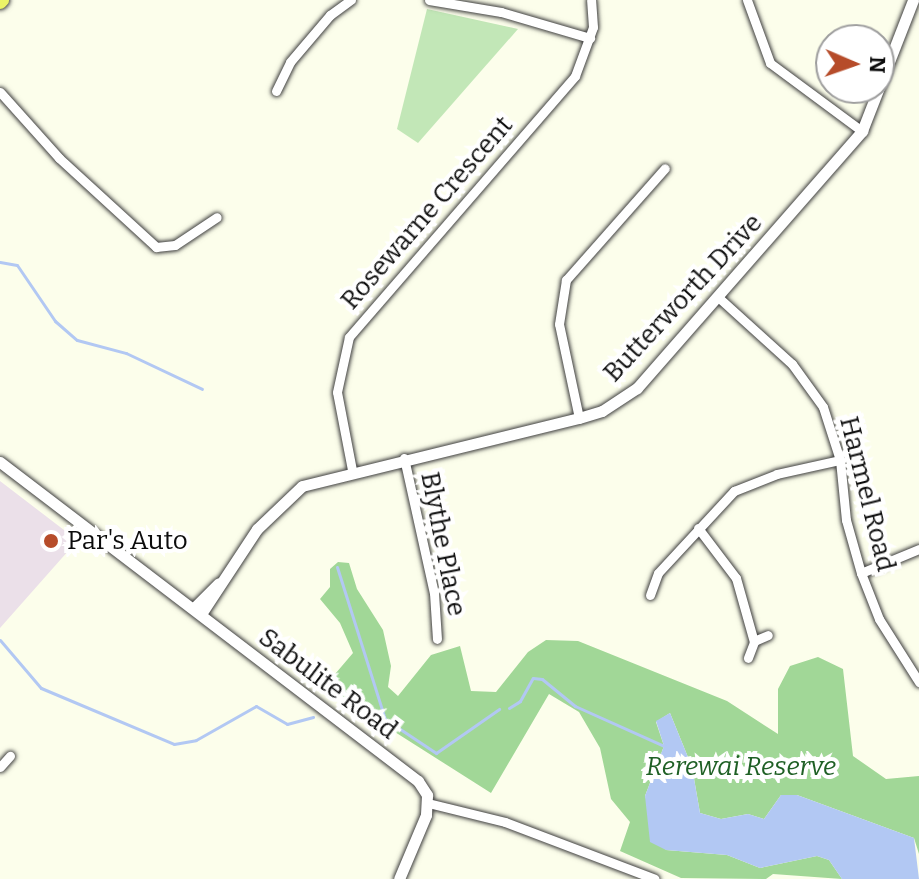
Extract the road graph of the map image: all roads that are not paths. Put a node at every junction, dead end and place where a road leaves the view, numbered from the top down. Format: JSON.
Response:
{"nodes":[{"id":1,"x":351,"y":0,"type":"edge"},
{"id":2,"x":429,"y":0,"type":"edge"},
{"id":3,"x":591,"y":0,"type":"edge"},
{"id":4,"x":747,"y":0,"type":"edge"},
{"id":5,"x":913,"y":0,"type":"edge"},
{"id":6,"x":590,"y":38,"type":"junction"},
{"id":7,"x":276,"y":91,"type":"dead end"},
{"id":8,"x":0,"y":92,"type":"edge"},
{"id":9,"x":862,"y":131,"type":"junction"},
{"id":10,"x":665,"y":168,"type":"dead end"},
{"id":11,"x":217,"y":217,"type":"dead end"},
{"id":12,"x":718,"y":297,"type":"junction"},
{"id":13,"x":579,"y":418,"type":"junction"},
{"id":14,"x":404,"y":458,"type":"junction"},
{"id":15,"x":840,"y":460,"type":"junction"},
{"id":16,"x":0,"y":462,"type":"edge"},
{"id":17,"x":352,"y":470,"type":"junction"},
{"id":18,"x":698,"y":528,"type":"junction"},
{"id":19,"x":919,"y":549,"type":"edge"},
{"id":20,"x":861,"y":573,"type":"junction"},
{"id":21,"x":650,"y":595,"type":"dead end"},
{"id":22,"x":197,"y":611,"type":"junction"},
{"id":23,"x":768,"y":635,"type":"dead end"},
{"id":24,"x":437,"y":639,"type":"dead end"},
{"id":25,"x":754,"y":641,"type":"junction"},
{"id":26,"x":748,"y":658,"type":"dead end"},
{"id":27,"x":919,"y":682,"type":"edge"},
{"id":28,"x":10,"y":756,"type":"dead end"},
{"id":29,"x":0,"y":767,"type":"edge"},
{"id":30,"x":428,"y":803,"type":"junction"},
{"id":31,"x":644,"y":877,"type":"edge"},
{"id":32,"x":399,"y":879,"type":"edge"},
{"id":33,"x":655,"y":879,"type":"edge"}],
"edges":[{"from":1,"to":7,"type":"street"},
{"from":2,"to":6,"type":"street"},
{"from":3,"to":6,"type":"street","name":"Rosewarne Crescent"},
{"from":4,"to":9,"type":"street"},
{"from":5,"to":9,"type":"street","name":"Butterworth Drive"},
{"from":6,"to":17,"type":"street","name":"Rosewarne Crescent"},
{"from":8,"to":11,"type":"street"},
{"from":9,"to":12,"type":"street","name":"Butterworth Drive"},
{"from":10,"to":13,"type":"street"},
{"from":12,"to":13,"type":"street","name":"Butterworth Drive"},
{"from":12,"to":15,"type":"street","name":"Harmel Road"},
{"from":13,"to":14,"type":"street","name":"Butterworth Drive"},
{"from":14,"to":17,"type":"street","name":"Butterworth Drive"},
{"from":14,"to":24,"type":"street","name":"Blythe Place"},
{"from":15,"to":18,"type":"street"},
{"from":15,"to":20,"type":"street","name":"Harmel Road"},
{"from":16,"to":22,"type":"street","name":"Sabulite Road"},
{"from":17,"to":22,"type":"street","name":"Butterworth Drive"},
{"from":18,"to":21,"type":"street"},
{"from":18,"to":25,"type":"street"},
{"from":19,"to":20,"type":"street"},
{"from":20,"to":27,"type":"street","name":"Harmel Road"},
{"from":22,"to":30,"type":"street","name":"Sabulite Road"},
{"from":23,"to":25,"type":"street"},
{"from":25,"to":26,"type":"street"},
{"from":28,"to":29,"type":"street"},
{"from":30,"to":31,"type":"street"},
{"from":30,"to":32,"type":"street"},
{"from":31,"to":33,"type":"street"}]}
